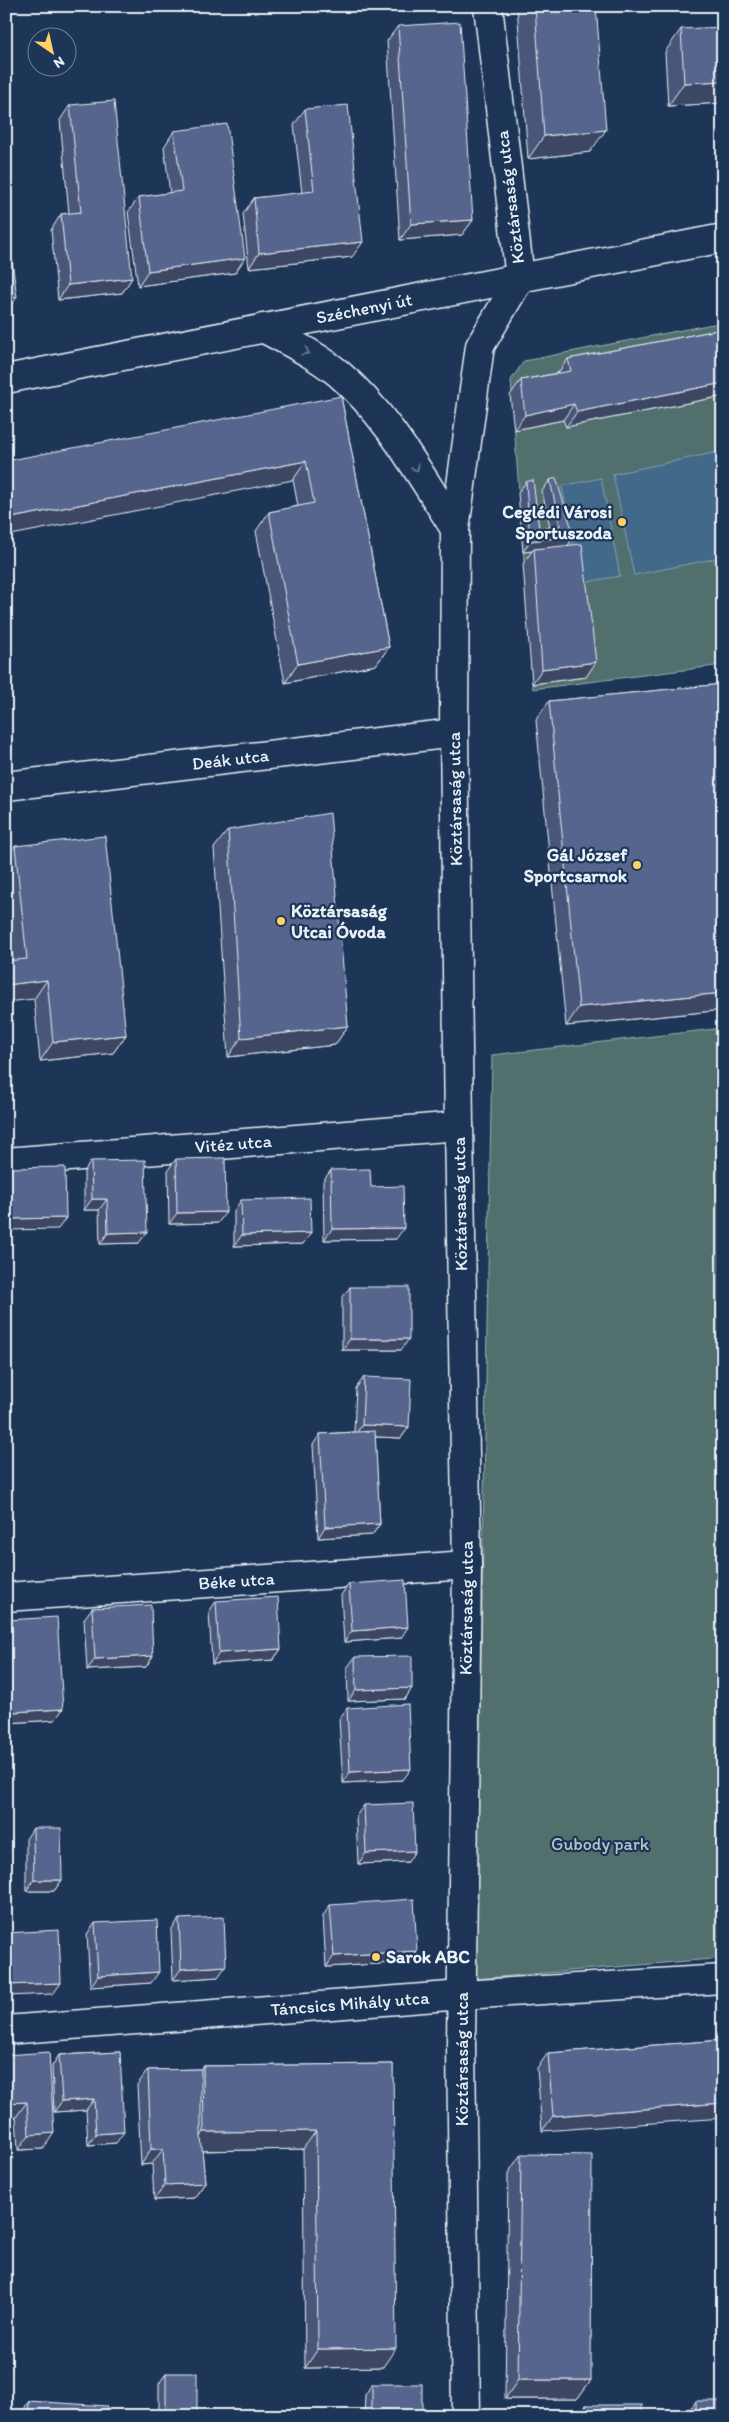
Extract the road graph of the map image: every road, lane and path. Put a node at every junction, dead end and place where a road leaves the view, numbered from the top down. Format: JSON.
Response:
{"nodes":[{"id":1,"x":488,"y":6,"type":"edge"},
{"id":2,"x":723,"y":238,"type":"edge"},
{"id":3,"x":520,"y":278,"type":"junction"},
{"id":4,"x":263,"y":328,"type":"junction"},
{"id":5,"x":6,"y":379,"type":"edge"},
{"id":6,"x":455,"y":529,"type":"junction"},
{"id":7,"x":454,"y":733,"type":"junction"},
{"id":8,"x":6,"y":786,"type":"edge"},
{"id":9,"x":459,"y":1126,"type":"junction"},
{"id":10,"x":6,"y":1162,"type":"edge"},
{"id":11,"x":468,"y":1565,"type":"junction"},
{"id":12,"x":6,"y":1597,"type":"edge"},
{"id":13,"x":723,"y":1979,"type":"edge"},
{"id":14,"x":462,"y":1995,"type":"junction"},
{"id":15,"x":6,"y":2030,"type":"edge"},
{"id":16,"x":466,"y":2416,"type":"edge"}],
"edges":[{"from":1,"to":3,"type":"street","name":"Köztársaság utca"},
{"from":2,"to":3,"type":"street","name":"Széchenyi út"},
{"from":3,"to":4,"type":"street","name":"Széchenyi út"},
{"from":3,"to":6,"type":"street","name":"Köztársaság utca"},
{"from":4,"to":5,"type":"street","name":"Széchenyi út"},
{"from":4,"to":6,"type":"street","one_way":true},
{"from":6,"to":7,"type":"street","name":"Köztársaság utca"},
{"from":7,"to":8,"type":"street","name":"Deák utca"},
{"from":7,"to":9,"type":"street","name":"Köztársaság utca"},
{"from":9,"to":10,"type":"street","name":"Vitéz utca"},
{"from":9,"to":11,"type":"street","name":"Köztársaság utca"},
{"from":11,"to":12,"type":"street","name":"Béke utca"},
{"from":11,"to":14,"type":"street","name":"Köztársaság utca"},
{"from":13,"to":14,"type":"street","name":"Táncsics Mihály utca"},
{"from":14,"to":15,"type":"street","name":"Táncsics Mihály utca"},
{"from":14,"to":16,"type":"street","name":"Köztársaság utca"}]}
